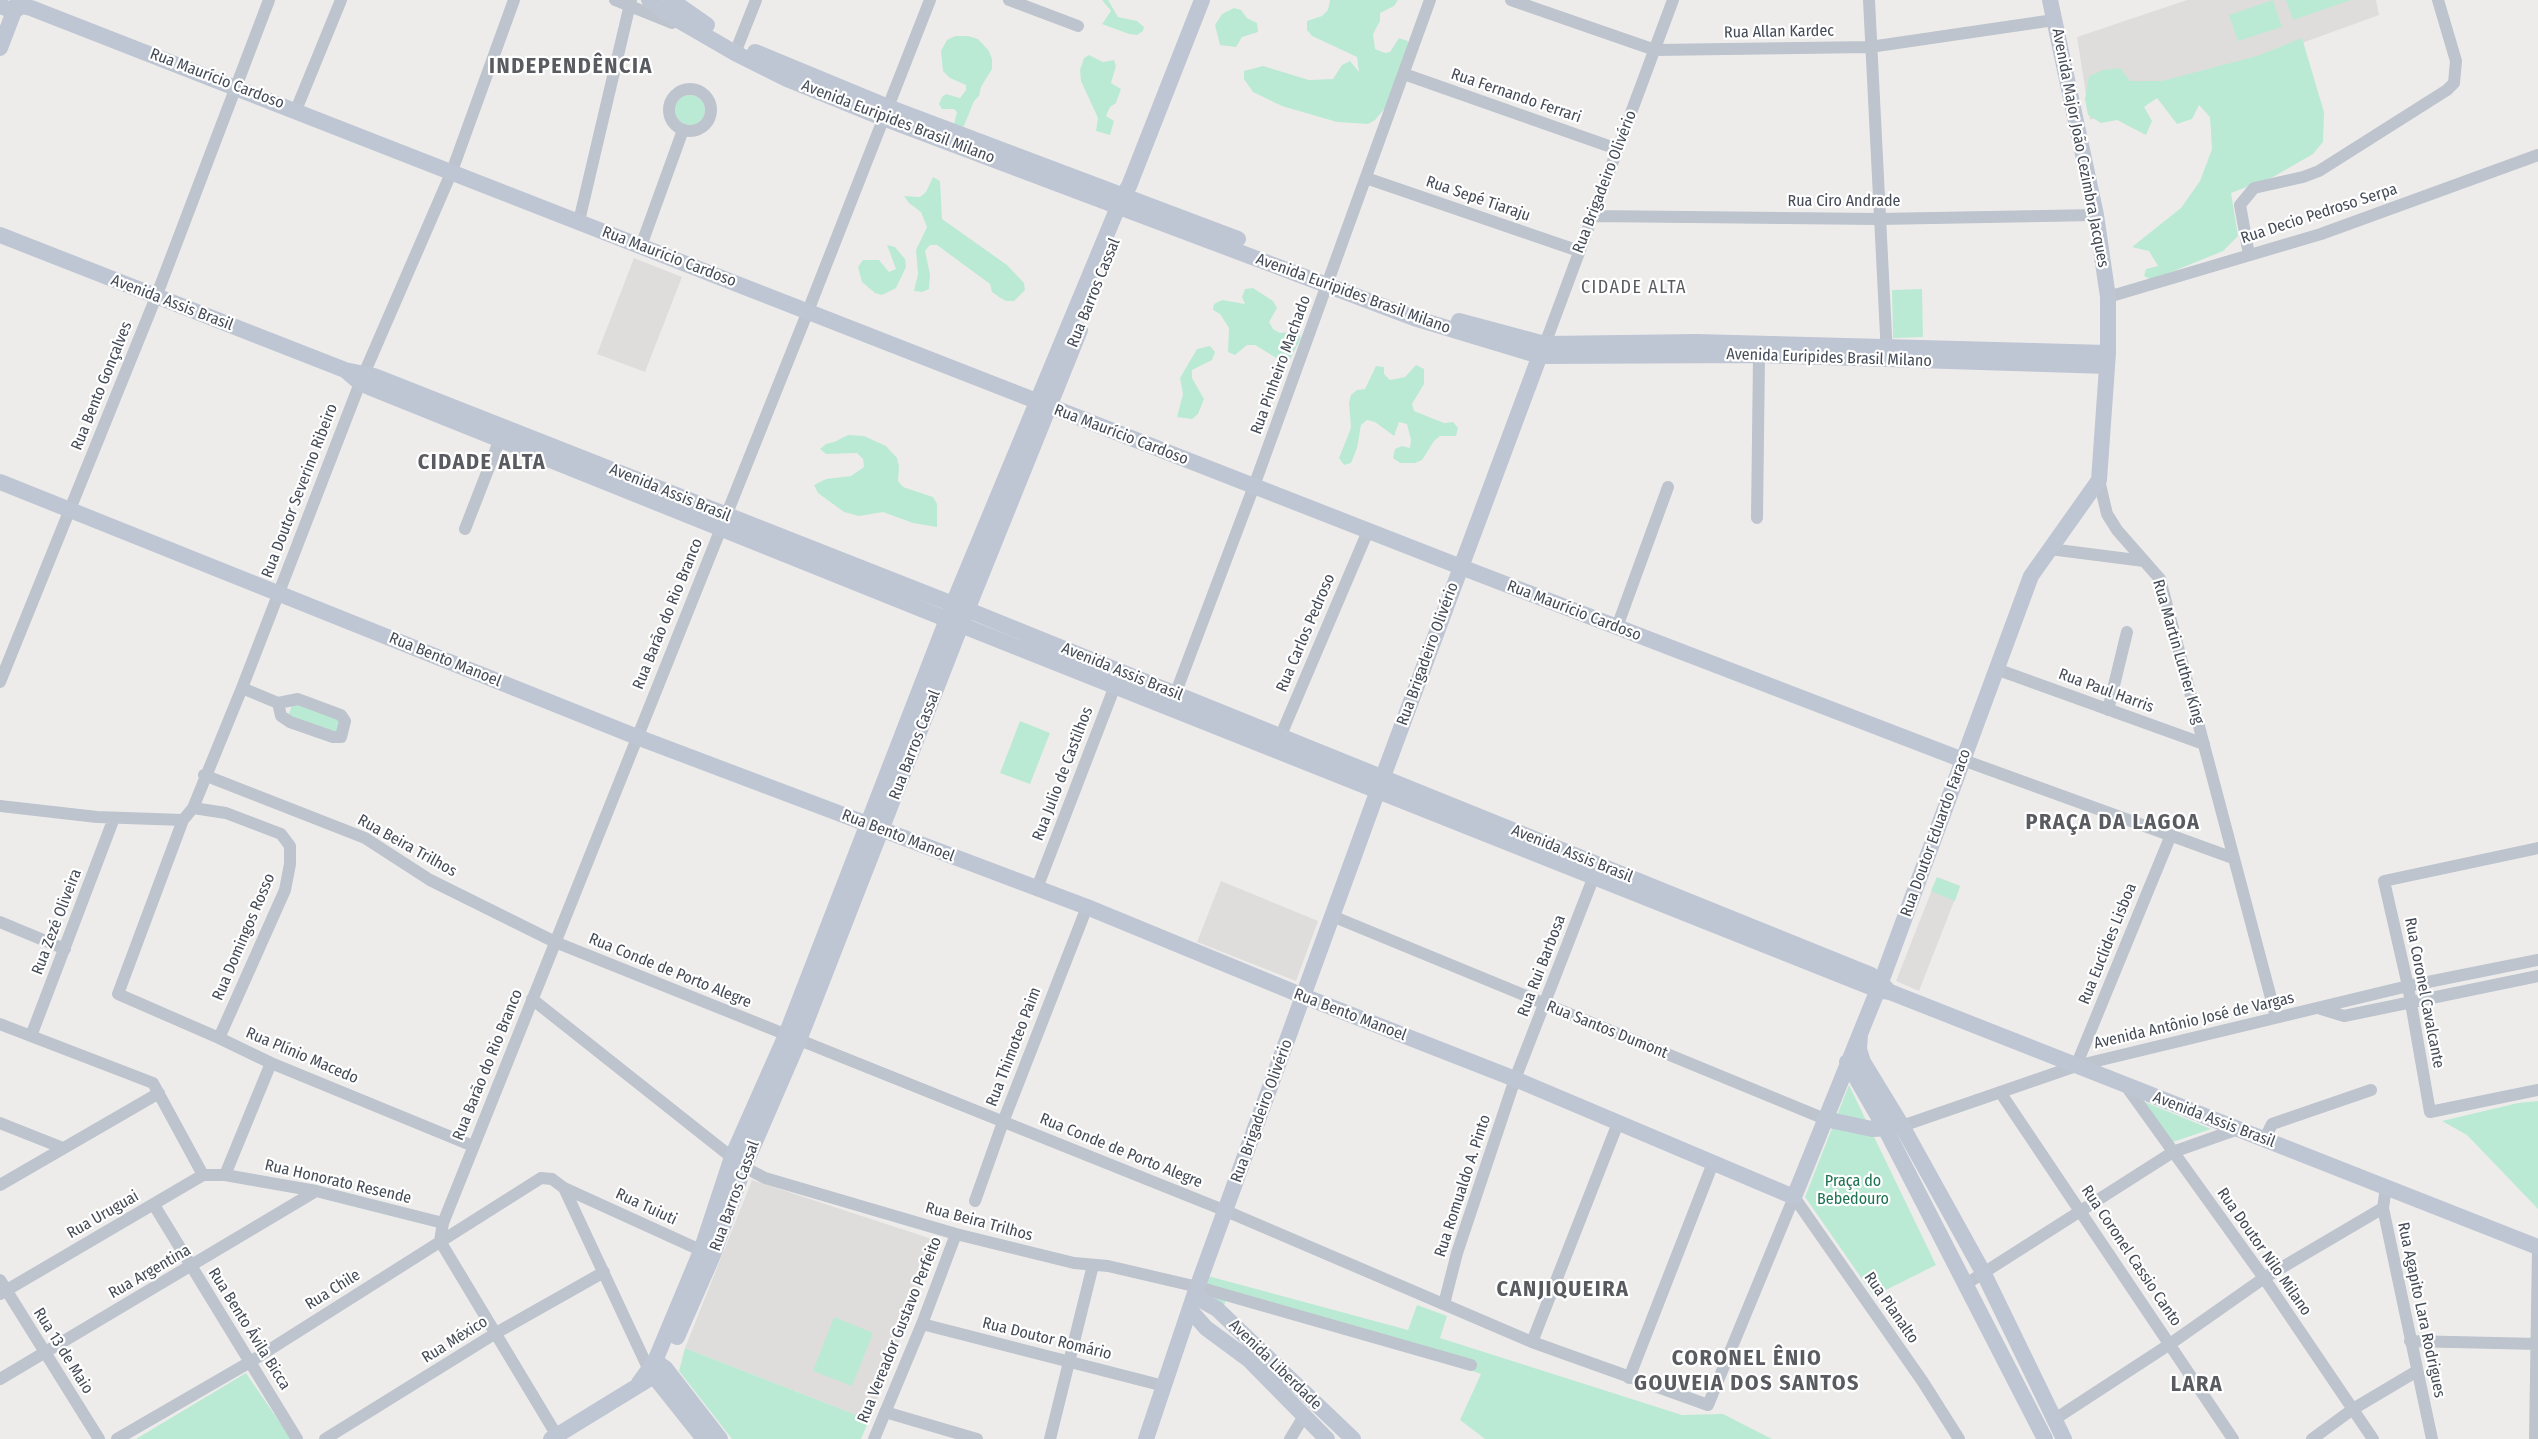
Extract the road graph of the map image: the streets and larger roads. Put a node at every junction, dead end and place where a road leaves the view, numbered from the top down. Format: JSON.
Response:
{"nodes":[{"id":1,"x":269,"y":0,"type":"edge"},
{"id":2,"x":341,"y":0,"type":"edge"},
{"id":3,"x":514,"y":0,"type":"edge"},
{"id":4,"x":615,"y":0,"type":"edge"},
{"id":5,"x":649,"y":0,"type":"edge"},
{"id":6,"x":756,"y":0,"type":"edge"},
{"id":7,"x":930,"y":0,"type":"edge"},
{"id":8,"x":1009,"y":0,"type":"edge"},
{"id":9,"x":1202,"y":0,"type":"edge"},
{"id":10,"x":1430,"y":0,"type":"edge"},
{"id":11,"x":1511,"y":0,"type":"edge"},
{"id":12,"x":1673,"y":0,"type":"edge"},
{"id":13,"x":1869,"y":0,"type":"edge"},
{"id":14,"x":2050,"y":0,"type":"edge"},
{"id":15,"x":2438,"y":0,"type":"edge"},
{"id":16,"x":630,"y":3,"type":"edge"},
{"id":17,"x":670,"y":5,"type":"edge"},
{"id":18,"x":11,"y":6,"type":"edge"},
{"id":19,"x":2054,"y":20,"type":"junction"},
{"id":20,"x":1078,"y":26,"type":"dead end"},
{"id":21,"x":713,"y":40,"type":"junction"},
{"id":22,"x":1870,"y":47,"type":"junction"},
{"id":23,"x":0,"y":48,"type":"edge"},
{"id":24,"x":736,"y":49,"type":"junction"},
{"id":25,"x":1654,"y":51,"type":"junction"},
{"id":26,"x":1404,"y":74,"type":"junction"},
{"id":27,"x":236,"y":87,"type":"junction"},
{"id":28,"x":296,"y":110,"type":"junction"},
{"id":29,"x":886,"y":113,"type":"junction"},
{"id":30,"x":683,"y":130,"type":"dead end"},
{"id":31,"x":1617,"y":149,"type":"junction"},
{"id":32,"x":2538,"y":155,"type":"edge"},
{"id":33,"x":452,"y":171,"type":"junction"},
{"id":34,"x":1366,"y":178,"type":"junction"},
{"id":35,"x":1126,"y":198,"type":"junction"},
{"id":36,"x":2096,"y":215,"type":"junction"},
{"id":37,"x":1592,"y":216,"type":"junction"},
{"id":38,"x":1879,"y":219,"type":"junction"},
{"id":39,"x":579,"y":221,"type":"junction"},
{"id":40,"x":0,"y":235,"type":"edge"},
{"id":41,"x":641,"y":246,"type":"junction"},
{"id":42,"x":1580,"y":251,"type":"junction"},
{"id":43,"x":2249,"y":255,"type":"junction"},
{"id":44,"x":1329,"y":280,"type":"junction"},
{"id":45,"x":156,"y":297,"type":"junction"},
{"id":46,"x":2108,"y":297,"type":"junction"},
{"id":47,"x":808,"y":311,"type":"junction"},
{"id":48,"x":1696,"y":348,"type":"junction"},
{"id":49,"x":1542,"y":350,"type":"junction"},
{"id":50,"x":1829,"y":352,"type":"junction"},
{"id":51,"x":1887,"y":353,"type":"junction"},
{"id":52,"x":1759,"y":355,"type":"junction"},
{"id":53,"x":2108,"y":360,"type":"junction"},
{"id":54,"x":363,"y":378,"type":"junction"},
{"id":55,"x":1044,"y":405,"type":"junction"},
{"id":56,"x":500,"y":440,"type":"junction"},
{"id":57,"x":2099,"y":480,"type":"junction"},
{"id":58,"x":0,"y":482,"type":"edge"},
{"id":59,"x":1254,"y":486,"type":"junction"},
{"id":60,"x":1668,"y":488,"type":"dead end"},
{"id":61,"x":70,"y":510,"type":"junction"},
{"id":62,"x":1757,"y":518,"type":"dead end"},
{"id":63,"x":723,"y":521,"type":"junction"},
{"id":64,"x":465,"y":530,"type":"dead end"},
{"id":65,"x":1368,"y":531,"type":"junction"},
{"id":66,"x":2050,"y":549,"type":"junction"},
{"id":67,"x":2144,"y":561,"type":"junction"},
{"id":68,"x":1461,"y":567,"type":"junction"},
{"id":69,"x":278,"y":593,"type":"junction"},
{"id":70,"x":958,"y":615,"type":"junction"},
{"id":71,"x":1617,"y":627,"type":"junction"},
{"id":72,"x":2127,"y":632,"type":"dead end"},
{"id":73,"x":1996,"y":669,"type":"junction"},
{"id":74,"x":1118,"y":678,"type":"junction"},
{"id":75,"x":0,"y":682,"type":"edge"},
{"id":76,"x":242,"y":688,"type":"junction"},
{"id":77,"x":1173,"y":700,"type":"junction"},
{"id":78,"x":278,"y":703,"type":"junction"},
{"id":79,"x":2108,"y":710,"type":"junction"},
{"id":80,"x":637,"y":737,"type":"junction"},
{"id":81,"x":1277,"y":743,"type":"junction"},
{"id":82,"x":2204,"y":744,"type":"junction"},
{"id":83,"x":1963,"y":760,"type":"junction"},
{"id":84,"x":204,"y":775,"type":"junction"},
{"id":85,"x":1380,"y":784,"type":"junction"},
{"id":86,"x":0,"y":806,"type":"edge"},
{"id":87,"x":193,"y":808,"type":"junction"},
{"id":88,"x":114,"y":818,"type":"junction"},
{"id":89,"x":183,"y":820,"type":"junction"},
{"id":90,"x":874,"y":828,"type":"junction"},
{"id":91,"x":2171,"y":836,"type":"junction"},
{"id":92,"x":2538,"y":848,"type":"edge"},
{"id":93,"x":2233,"y":858,"type":"junction"},
{"id":94,"x":1596,"y":870,"type":"junction"},
{"id":95,"x":1036,"y":888,"type":"junction"},
{"id":96,"x":1087,"y":907,"type":"junction"},
{"id":97,"x":1332,"y":916,"type":"junction"},
{"id":98,"x":0,"y":922,"type":"edge"},
{"id":99,"x":555,"y":942,"type":"junction"},
{"id":100,"x":65,"y":949,"type":"junction"},
{"id":101,"x":2538,"y":960,"type":"edge"},
{"id":102,"x":2538,"y":976,"type":"edge"},
{"id":103,"x":2408,"y":986,"type":"junction"},
{"id":104,"x":1883,"y":988,"type":"junction"},
{"id":105,"x":117,"y":994,"type":"joint"},
{"id":106,"x":1303,"y":996,"type":"junction"},
{"id":107,"x":2365,"y":997,"type":"junction"},
{"id":108,"x":532,"y":999,"type":"junction"},
{"id":109,"x":2409,"y":1002,"type":"junction"},
{"id":110,"x":1545,"y":1004,"type":"junction"},
{"id":111,"x":2319,"y":1009,"type":"junction"},
{"id":112,"x":2368,"y":1011,"type":"junction"},
{"id":113,"x":2276,"y":1017,"type":"junction"},
{"id":114,"x":0,"y":1024,"type":"edge"},
{"id":115,"x":1861,"y":1030,"type":"junction"},
{"id":116,"x":31,"y":1036,"type":"junction"},
{"id":117,"x":219,"y":1038,"type":"junction"},
{"id":118,"x":792,"y":1038,"type":"junction"},
{"id":119,"x":1847,"y":1062,"type":"junction"},
{"id":120,"x":271,"y":1063,"type":"junction"},
{"id":121,"x":2076,"y":1066,"type":"junction"},
{"id":122,"x":1515,"y":1079,"type":"junction"},
{"id":123,"x":2126,"y":1085,"type":"junction"},
{"id":124,"x":2371,"y":1090,"type":"dead end"},
{"id":125,"x":2538,"y":1090,"type":"edge"},
{"id":126,"x":2001,"y":1092,"type":"junction"},
{"id":127,"x":159,"y":1093,"type":"junction"},
{"id":128,"x":1825,"y":1119,"type":"junction"},
{"id":129,"x":1003,"y":1122,"type":"junction"},
{"id":130,"x":0,"y":1123,"type":"edge"},
{"id":131,"x":1618,"y":1123,"type":"junction"},
{"id":132,"x":1894,"y":1128,"type":"junction"},
{"id":133,"x":2238,"y":1129,"type":"junction"},
{"id":134,"x":2264,"y":1140,"type":"junction"},
{"id":135,"x":473,"y":1146,"type":"junction"},
{"id":136,"x":63,"y":1148,"type":"junction"},
{"id":137,"x":2174,"y":1152,"type":"junction"},
{"id":138,"x":738,"y":1162,"type":"junction"},
{"id":139,"x":1713,"y":1163,"type":"junction"},
{"id":140,"x":202,"y":1175,"type":"junction"},
{"id":141,"x":225,"y":1175,"type":"junction"},
{"id":142,"x":0,"y":1185,"type":"edge"},
{"id":143,"x":2386,"y":1187,"type":"junction"},
{"id":144,"x":564,"y":1188,"type":"junction"},
{"id":145,"x":316,"y":1191,"type":"junction"},
{"id":146,"x":1794,"y":1197,"type":"junction"},
{"id":147,"x":975,"y":1200,"type":"dead end"},
{"id":148,"x":154,"y":1205,"type":"junction"},
{"id":149,"x":2383,"y":1208,"type":"junction"},
{"id":150,"x":2080,"y":1210,"type":"junction"},
{"id":151,"x":1226,"y":1211,"type":"junction"},
{"id":152,"x":443,"y":1223,"type":"junction"},
{"id":153,"x":956,"y":1234,"type":"junction"},
{"id":154,"x":440,"y":1241,"type":"junction"},
{"id":155,"x":2538,"y":1247,"type":"edge"},
{"id":156,"x":707,"y":1253,"type":"junction"},
{"id":157,"x":1093,"y":1265,"type":"junction"},
{"id":158,"x":191,"y":1267,"type":"junction"},
{"id":159,"x":604,"y":1272,"type":"junction"},
{"id":160,"x":1984,"y":1274,"type":"junction"},
{"id":161,"x":2264,"y":1278,"type":"junction"},
{"id":162,"x":1966,"y":1284,"type":"junction"},
{"id":163,"x":2,"y":1288,"type":"edge"},
{"id":164,"x":1194,"y":1298,"type":"junction"},
{"id":165,"x":1444,"y":1304,"type":"junction"},
{"id":166,"x":922,"y":1324,"type":"junction"},
{"id":167,"x":496,"y":1333,"type":"junction"},
{"id":168,"x":2410,"y":1341,"type":"junction"},
{"id":169,"x":1532,"y":1342,"type":"junction"},
{"id":170,"x":2170,"y":1344,"type":"junction"},
{"id":171,"x":2537,"y":1344,"type":"edge"},
{"id":172,"x":45,"y":1352,"type":"junction"},
{"id":173,"x":250,"y":1362,"type":"junction"},
{"id":174,"x":1071,"y":1362,"type":"junction"},
{"id":175,"x":1471,"y":1365,"type":"dead end"},
{"id":176,"x":2416,"y":1371,"type":"junction"},
{"id":177,"x":652,"y":1372,"type":"junction"},
{"id":178,"x":1629,"y":1377,"type":"junction"},
{"id":179,"x":0,"y":1379,"type":"edge"},
{"id":180,"x":1279,"y":1379,"type":"junction"},
{"id":181,"x":1164,"y":1386,"type":"junction"},
{"id":182,"x":2354,"y":1409,"type":"junction"},
{"id":183,"x":885,"y":1412,"type":"junction"},
{"id":184,"x":1304,"y":1416,"type":"junction"},
{"id":185,"x":2055,"y":1419,"type":"junction"},
{"id":186,"x":555,"y":1438,"type":"edge"},
{"id":187,"x":99,"y":1439,"type":"edge"},
{"id":188,"x":117,"y":1439,"type":"edge"},
{"id":189,"x":297,"y":1439,"type":"edge"},
{"id":190,"x":325,"y":1439,"type":"edge"},
{"id":191,"x":704,"y":1439,"type":"edge"},
{"id":192,"x":720,"y":1439,"type":"edge"},
{"id":193,"x":874,"y":1439,"type":"edge"},
{"id":194,"x":977,"y":1439,"type":"edge"},
{"id":195,"x":1050,"y":1439,"type":"edge"},
{"id":196,"x":1146,"y":1439,"type":"edge"},
{"id":197,"x":1290,"y":1439,"type":"edge"},
{"id":198,"x":1327,"y":1439,"type":"edge"},
{"id":199,"x":1353,"y":1439,"type":"edge"},
{"id":200,"x":1959,"y":1439,"type":"edge"},
{"id":201,"x":2045,"y":1439,"type":"edge"},
{"id":202,"x":2064,"y":1439,"type":"edge"},
{"id":203,"x":2234,"y":1439,"type":"edge"},
{"id":204,"x":2312,"y":1439,"type":"edge"},
{"id":205,"x":2373,"y":1439,"type":"edge"},
{"id":206,"x":2432,"y":1439,"type":"edge"},
{"id":207,"x":2535,"y":1439,"type":"edge"}],
"edges":[{"from":1,"to":27,"type":"street","name":"Rua Bento Gonçalves"},
{"from":2,"to":28,"type":"street"},
{"from":3,"to":33,"type":"street","name":"Rua Doutor Severino Ribeiro"},
{"from":4,"to":16,"type":"street"},
{"from":5,"to":17,"type":"street","name":"Avenida Euripides Brasil Milano"},
{"from":6,"to":24,"type":"street"},
{"from":7,"to":29,"type":"street","name":"Rua Barão do Rio Branco"},
{"from":8,"to":20,"type":"street"},
{"from":9,"to":35,"type":"street","name":"Rua Barros Cassal"},
{"from":10,"to":26,"type":"street","name":"Rua Pinheiro Machado"},
{"from":11,"to":25,"type":"street","name":"Rua Allan Kardec"},
{"from":12,"to":25,"type":"street","name":"Rua Brigadeiro Olivério"},
{"from":13,"to":22,"type":"street"},
{"from":14,"to":19,"type":"street","name":"Avenida Major João Cezimbra Jacques"},
{"from":15,"to":43,"type":"street"},
{"from":16,"to":17,"type":"street"},
{"from":16,"to":21,"type":"street"},
{"from":16,"to":39,"type":"street"},
{"from":17,"to":21,"type":"street","name":"Avenida Euripides Brasil Milano"},
{"from":17,"to":24,"type":"street","name":"Avenida Euripides Brasil Milano"},
{"from":18,"to":23,"type":"street"},
{"from":18,"to":27,"type":"street","name":"Rua Maurício Cardoso"},
{"from":19,"to":22,"type":"street","name":"Rua Allan Kardec"},
{"from":19,"to":36,"type":"street","name":"Avenida Major João Cezimbra Jacques"},
{"from":21,"to":24,"type":"street","name":"Avenida Euripides Brasil Milano"},
{"from":22,"to":25,"type":"street","name":"Rua Allan Kardec"},
{"from":22,"to":38,"type":"street"},
{"from":24,"to":29,"type":"street","name":"Avenida Euripides Brasil Milano"},
{"from":25,"to":31,"type":"street","name":"Rua Brigadeiro Olivério"},
{"from":26,"to":31,"type":"street","name":"Rua Fernando Ferrari"},
{"from":26,"to":34,"type":"street","name":"Rua Pinheiro Machado"},
{"from":27,"to":28,"type":"street","name":"Rua Maurício Cardoso"},
{"from":27,"to":45,"type":"street","name":"Rua Bento Gonçalves"},
{"from":28,"to":33,"type":"street","name":"Rua Maurício Cardoso"},
{"from":29,"to":35,"type":"street","name":"Avenida Euripides Brasil Milano"},
{"from":29,"to":47,"type":"street","name":"Rua Barão do Rio Branco"},
{"from":30,"to":41,"type":"street"},
{"from":31,"to":37,"type":"street","name":"Rua Brigadeiro Olivério"},
{"from":32,"to":43,"type":"street","name":"Rua Decio Pedroso Serpa"},
{"from":33,"to":39,"type":"street","name":"Rua Maurício Cardoso"},
{"from":33,"to":54,"type":"street","name":"Rua Doutor Severino Ribeiro"},
{"from":34,"to":42,"type":"street","name":"Rua Sepé Tiaraju"},
{"from":34,"to":44,"type":"street","name":"Rua Pinheiro Machado"},
{"from":35,"to":44,"type":"street","name":"Avenida Euripides Brasil Milano"},
{"from":35,"to":55,"type":"street","name":"Rua Barros Cassal"},
{"from":36,"to":38,"type":"street","name":"Rua Ciro Andrade"},
{"from":36,"to":46,"type":"street","name":"Avenida Major João Cezimbra Jacques"},
{"from":37,"to":38,"type":"street","name":"Rua Ciro Andrade"},
{"from":37,"to":42,"type":"street","name":"Rua Brigadeiro Olivério"},
{"from":38,"to":51,"type":"street"},
{"from":39,"to":41,"type":"street","name":"Rua Maurício Cardoso"},
{"from":40,"to":45,"type":"street","name":"Avenida Assis Brasil"},
{"from":41,"to":47,"type":"street","name":"Rua Maurício Cardoso"},
{"from":42,"to":49,"type":"street","name":"Rua Brigadeiro Olivério"},
{"from":43,"to":46,"type":"street","name":"Rua Decio Pedroso Serpa"},
{"from":44,"to":49,"type":"street","name":"Avenida Euripides Brasil Milano"},
{"from":44,"to":59,"type":"street","name":"Rua Pinheiro Machado"},
{"from":45,"to":54,"type":"street","name":"Avenida Assis Brasil"},
{"from":45,"to":61,"type":"street","name":"Rua Bento Gonçalves"},
{"from":46,"to":53,"type":"street","name":"Rua Martin Luther King"},
{"from":47,"to":55,"type":"street","name":"Rua Maurício Cardoso"},
{"from":47,"to":63,"type":"street","name":"Rua Barão do Rio Branco"},
{"from":48,"to":49,"type":"street","name":"Avenida Euripides Brasil Milano"},
{"from":48,"to":50,"type":"street","name":"Avenida Euripides Brasil Milano"},
{"from":48,"to":52,"type":"street","name":"Avenida Euripides Brasil Milano"},
{"from":49,"to":68,"type":"street","name":"Rua Brigadeiro Olivério"},
{"from":50,"to":51,"type":"street","name":"Avenida Euripides Brasil Milano"},
{"from":50,"to":52,"type":"street","name":"Avenida Euripides Brasil Milano"},
{"from":51,"to":53,"type":"street","name":"Avenida Euripides Brasil Milano"},
{"from":52,"to":62,"type":"street"},
{"from":53,"to":57,"type":"street","name":"Rua Martin Luther King"},
{"from":54,"to":56,"type":"street","name":"Avenida Assis Brasil"},
{"from":54,"to":63,"type":"street","name":"Avenida Assis Brasil"},
{"from":54,"to":69,"type":"street","name":"Rua Doutor Severino Ribeiro"},
{"from":55,"to":59,"type":"street","name":"Rua Maurício Cardoso"},
{"from":55,"to":70,"type":"street","name":"Rua Barros Cassal"},
{"from":56,"to":63,"type":"street","name":"Avenida Assis Brasil"},
{"from":56,"to":64,"type":"street"},
{"from":57,"to":66,"type":"street","name":"Rua Doutor Eduardo Faraco"},
{"from":57,"to":67,"type":"street","name":"Rua Martin Luther King"},
{"from":58,"to":61,"type":"street","name":"Rua Bento Manoel"},
{"from":59,"to":65,"type":"street","name":"Rua Maurício Cardoso"},
{"from":59,"to":77,"type":"street","name":"Rua Pinheiro Machado"},
{"from":60,"to":71,"type":"street"},
{"from":61,"to":69,"type":"street","name":"Rua Bento Manoel"},
{"from":61,"to":75,"type":"street","name":"Rua Bento Gonçalves"},
{"from":63,"to":70,"type":"street","name":"Avenida Assis Brasil"},
{"from":63,"to":80,"type":"street","name":"Rua Barão do Rio Branco"},
{"from":65,"to":68,"type":"street","name":"Rua Maurício Cardoso"},
{"from":65,"to":81,"type":"street","name":"Rua Carlos Pedroso"},
{"from":66,"to":67,"type":"street"},
{"from":66,"to":73,"type":"street","name":"Rua Doutor Eduardo Faraco"},
{"from":67,"to":82,"type":"street","name":"Rua Martin Luther King"},
{"from":68,"to":71,"type":"street","name":"Rua Maurício Cardoso"},
{"from":68,"to":85,"type":"street","name":"Rua Brigadeiro Olivério"},
{"from":69,"to":76,"type":"street","name":"Rua Doutor Severino Ribeiro"},
{"from":69,"to":80,"type":"street","name":"Rua Bento Manoel"},
{"from":70,"to":74,"type":"street","name":"Avenida Assis Brasil"},
{"from":70,"to":90,"type":"street","name":"Rua Barros Cassal"},
{"from":71,"to":83,"type":"street","name":"Rua Maurício Cardoso"},
{"from":72,"to":79,"type":"street"},
{"from":73,"to":79,"type":"street","name":"Rua Paul Harris"},
{"from":73,"to":83,"type":"street","name":"Rua Doutor Eduardo Faraco"},
{"from":74,"to":77,"type":"street","name":"Avenida Assis Brasil"},
{"from":74,"to":95,"type":"street","name":"Rua Julio de Castilhos"},
{"from":76,"to":78,"type":"street"},
{"from":76,"to":84,"type":"street","name":"Rua Doutor Severino Ribeiro"},
{"from":77,"to":81,"type":"street","name":"Avenida Assis Brasil"},
{"from":78,"to":78,"type":"street"},
{"from":79,"to":82,"type":"street","name":"Rua Paul Harris"},
{"from":80,"to":90,"type":"street","name":"Rua Bento Manoel"},
{"from":80,"to":99,"type":"street","name":"Rua Barão do Rio Branco"},
{"from":81,"to":85,"type":"street","name":"Avenida Assis Brasil"},
{"from":82,"to":93,"type":"street","name":"Rua Martin Luther King"},
{"from":83,"to":91,"type":"street","name":"Rua Maurício Cardoso"},
{"from":83,"to":104,"type":"street","name":"Rua Doutor Eduardo Faraco"},
{"from":84,"to":87,"type":"street","name":"Rua Doutor Severino Ribeiro"},
{"from":84,"to":99,"type":"street","name":"Rua Beira Trilhos"},
{"from":85,"to":94,"type":"street","name":"Avenida Assis Brasil"},
{"from":85,"to":97,"type":"street","name":"Rua Brigadeiro Olivério"},
{"from":86,"to":88,"type":"street"},
{"from":87,"to":89,"type":"street","name":"Rua Doutor Severino Ribeiro"},
{"from":87,"to":117,"type":"street","name":"Rua Domingos Rosso"},
{"from":88,"to":89,"type":"street"},
{"from":88,"to":100,"type":"street","name":"Rua Zezé Oliveira"},
{"from":89,"to":105,"type":"street","name":"Rua Doutor Severino Ribeiro"},
{"from":90,"to":95,"type":"street","name":"Rua Bento Manoel"},
{"from":90,"to":118,"type":"street","name":"Rua Barros Cassal"},
{"from":91,"to":93,"type":"street","name":"Rua Maurício Cardoso"},
{"from":91,"to":121,"type":"street","name":"Rua Euclides Lisboa"},
{"from":92,"to":103,"type":"street","name":"Rua Coronel Cavalcante"},
{"from":93,"to":113,"type":"street","name":"Rua Martin Luther King"},
{"from":94,"to":104,"type":"street","name":"Avenida Assis Brasil"},
{"from":94,"to":110,"type":"street","name":"Rua Rui Barbosa"},
{"from":95,"to":96,"type":"street","name":"Rua Bento Manoel"},
{"from":96,"to":106,"type":"street","name":"Rua Bento Manoel"},
{"from":96,"to":129,"type":"street","name":"Rua Thimoteo Paim"},
{"from":97,"to":106,"type":"street","name":"Rua Brigadeiro Olivério"},
{"from":97,"to":110,"type":"street","name":"Rua Santos Dumont"},
{"from":98,"to":100,"type":"street"},
{"from":99,"to":108,"type":"street","name":"Rua Barão do Rio Branco"},
{"from":99,"to":118,"type":"street","name":"Rua Conde de Porto Alegre"},
{"from":100,"to":116,"type":"street","name":"Rua Zezé Oliveira"},
{"from":101,"to":103,"type":"street","name":"Avenida Antônio José de Vargas"},
{"from":102,"to":109,"type":"street","name":"Avenida Antônio José de Vargas"},
{"from":103,"to":107,"type":"street","name":"Avenida Antônio José de Vargas"},
{"from":103,"to":109,"type":"street","name":"Rua Coronel Cavalcante"},
{"from":104,"to":115,"type":"street","name":"Rua Doutor Eduardo Faraco"},
{"from":104,"to":121,"type":"street","name":"Avenida Assis Brasil"},
{"from":105,"to":117,"type":"street","name":"Rua Plínio Macedo"},
{"from":106,"to":122,"type":"street","name":"Rua Bento Manoel"},
{"from":106,"to":151,"type":"street","name":"Rua Brigadeiro Olivério"},
{"from":107,"to":111,"type":"street","name":"Avenida Antônio José de Vargas"},
{"from":107,"to":112,"type":"street"},
{"from":108,"to":135,"type":"street","name":"Rua Barão do Rio Branco"},
{"from":108,"to":138,"type":"street","name":"Rua Beira Trilhos"},
{"from":109,"to":112,"type":"street","name":"Avenida Antônio José de Vargas"},
{"from":109,"to":125,"type":"street","name":"Rua Coronel Cavalcante"},
{"from":110,"to":122,"type":"street","name":"Rua Rui Barbosa"},
{"from":110,"to":128,"type":"street","name":"Rua Santos Dumont"},
{"from":111,"to":112,"type":"street","name":"Avenida Antônio José de Vargas"},
{"from":111,"to":113,"type":"street","name":"Avenida Antônio José de Vargas"},
{"from":113,"to":121,"type":"street","name":"Avenida Antônio José de Vargas"},
{"from":114,"to":116,"type":"street"},
{"from":115,"to":119,"type":"street","name":"Rua Doutor Eduardo Faraco"},
{"from":115,"to":132,"type":"street"},
{"from":116,"to":127,"type":"street"},
{"from":117,"to":120,"type":"street","name":"Rua Plínio Macedo"},
{"from":118,"to":129,"type":"street","name":"Rua Conde de Porto Alegre"},
{"from":118,"to":138,"type":"street","name":"Rua Barros Cassal"},
{"from":119,"to":128,"type":"street","name":"Rua Doutor Eduardo Faraco"},
{"from":119,"to":132,"type":"street"},
{"from":120,"to":135,"type":"street","name":"Rua Plínio Macedo"},
{"from":120,"to":141,"type":"street"},
{"from":121,"to":123,"type":"street","name":"Avenida Assis Brasil"},
{"from":121,"to":126,"type":"street","name":"Avenida Antônio José de Vargas"},
{"from":122,"to":131,"type":"street","name":"Rua Bento Manoel"},
{"from":122,"to":165,"type":"street","name":"Rua Romualdo A. Pinto"},
{"from":123,"to":133,"type":"street","name":"Avenida Assis Brasil"},
{"from":123,"to":137,"type":"street","name":"Rua Doutor Nilo Milano"},
{"from":124,"to":134,"type":"street"},
{"from":126,"to":132,"type":"street","name":"Avenida Antônio José de Vargas"},
{"from":126,"to":150,"type":"street","name":"Rua Coronel Cassio Canto"},
{"from":127,"to":136,"type":"street"},
{"from":127,"to":140,"type":"street"},
{"from":128,"to":132,"type":"street","name":"Rua Santos Dumont"},
{"from":128,"to":146,"type":"street","name":"Rua Doutor Eduardo Faraco"},
{"from":129,"to":147,"type":"street","name":"Rua Thimoteo Paim"},
{"from":129,"to":151,"type":"street","name":"Rua Conde de Porto Alegre"},
{"from":130,"to":136,"type":"street"},
{"from":131,"to":139,"type":"street","name":"Rua Bento Manoel"},
{"from":131,"to":169,"type":"street"},
{"from":132,"to":160,"type":"street"},
{"from":132,"to":162,"type":"street"},
{"from":133,"to":134,"type":"street","name":"Avenida Assis Brasil"},
{"from":133,"to":137,"type":"street"},
{"from":134,"to":143,"type":"street","name":"Avenida Assis Brasil"},
{"from":135,"to":152,"type":"street","name":"Rua Barão do Rio Branco"},
{"from":136,"to":142,"type":"street"},
{"from":137,"to":150,"type":"street"},
{"from":137,"to":161,"type":"street","name":"Rua Doutor Nilo Milano"},
{"from":138,"to":153,"type":"street","name":"Rua Beira Trilhos"},
{"from":138,"to":156,"type":"street","name":"Rua Barros Cassal"},
{"from":139,"to":146,"type":"street","name":"Rua Bento Manoel"},
{"from":139,"to":178,"type":"street"},
{"from":140,"to":141,"type":"street"},
{"from":140,"to":148,"type":"street","name":"Rua Uruguai"},
{"from":141,"to":145,"type":"street","name":"Rua Honorato Resende"},
{"from":143,"to":149,"type":"street","name":"Rua Agapito Lara Rodrigues"},
{"from":143,"to":155,"type":"street","name":"Avenida Assis Brasil"},
{"from":144,"to":154,"type":"street","name":"Rua Chile"},
{"from":144,"to":156,"type":"street","name":"Rua Tuiuti"},
{"from":144,"to":159,"type":"street"},
{"from":145,"to":152,"type":"street","name":"Rua Honorato Resende"},
{"from":145,"to":158,"type":"street","name":"Rua Argentina"},
{"from":146,"to":178,"type":"street","name":"Rua Conde de Porto Alegre"},
{"from":146,"to":200,"type":"street","name":"Rua Planalto"},
{"from":148,"to":158,"type":"street","name":"Rua Bento Ávila Bicca"},
{"from":148,"to":163,"type":"street","name":"Rua Uruguai"},
{"from":149,"to":161,"type":"street"},
{"from":149,"to":168,"type":"street","name":"Rua Agapito Lara Rodrigues"},
{"from":150,"to":160,"type":"street"},
{"from":150,"to":170,"type":"street","name":"Rua Coronel Cassio Canto"},
{"from":151,"to":164,"type":"street","name":"Rua Brigadeiro Olivério"},
{"from":151,"to":165,"type":"street","name":"Rua Conde de Porto Alegre"},
{"from":152,"to":154,"type":"street","name":"Rua Barão do Rio Branco"},
{"from":153,"to":157,"type":"street","name":"Rua Beira Trilhos"},
{"from":153,"to":166,"type":"street","name":"Rua Vereador Gustavo Perfeito"},
{"from":154,"to":167,"type":"street"},
{"from":154,"to":173,"type":"street","name":"Rua Chile"},
{"from":155,"to":171,"type":"street"},
{"from":156,"to":177,"type":"street","name":"Rua Barros Cassal"},
{"from":157,"to":164,"type":"street","name":"Rua Beira Trilhos"},
{"from":157,"to":174,"type":"street"},
{"from":158,"to":172,"type":"street","name":"Rua Argentina"},
{"from":158,"to":173,"type":"street","name":"Rua Bento Ávila Bicca"},
{"from":159,"to":167,"type":"street","name":"Rua México"},
{"from":159,"to":177,"type":"street"},
{"from":160,"to":162,"type":"street"},
{"from":160,"to":185,"type":"street"},
{"from":161,"to":170,"type":"street"},
{"from":161,"to":182,"type":"street","name":"Rua Doutor Nilo Milano"},
{"from":162,"to":201,"type":"street"},
{"from":163,"to":172,"type":"street","name":"Rua 13 de Maio"},
{"from":164,"to":175,"type":"street","name":"Rua Beira Trilhos"},
{"from":164,"to":180,"type":"street","name":"Avenida Liberdade"},
{"from":164,"to":181,"type":"street","name":"Rua Brigadeiro Olivério"},
{"from":165,"to":169,"type":"street","name":"Rua Conde de Porto Alegre"},
{"from":166,"to":174,"type":"street","name":"Rua Doutor Romário"},
{"from":166,"to":183,"type":"street","name":"Rua Vereador Gustavo Perfeito"},
{"from":167,"to":186,"type":"street"},
{"from":167,"to":190,"type":"street","name":"Rua México"},
{"from":168,"to":171,"type":"street"},
{"from":168,"to":176,"type":"street","name":"Rua Agapito Lara Rodrigues"},
{"from":169,"to":178,"type":"street","name":"Rua Conde de Porto Alegre"},
{"from":170,"to":185,"type":"street"},
{"from":170,"to":203,"type":"street","name":"Rua Coronel Cassio Canto"},
{"from":171,"to":207,"type":"street"},
{"from":172,"to":179,"type":"street","name":"Rua Argentina"},
{"from":172,"to":187,"type":"street","name":"Rua 13 de Maio"},
{"from":173,"to":188,"type":"street","name":"Rua Chile"},
{"from":173,"to":189,"type":"street","name":"Rua Bento Ávila Bicca"},
{"from":174,"to":181,"type":"street","name":"Rua Doutor Romário"},
{"from":174,"to":195,"type":"street"},
{"from":176,"to":182,"type":"street"},
{"from":176,"to":206,"type":"street","name":"Rua Agapito Lara Rodrigues"},
{"from":177,"to":186,"type":"street"},
{"from":177,"to":191,"type":"street"},
{"from":177,"to":192,"type":"street"},
{"from":180,"to":184,"type":"street","name":"Avenida Liberdade"},
{"from":180,"to":199,"type":"street","name":"Avenida Liberdade"},
{"from":181,"to":196,"type":"street","name":"Rua Brigadeiro Olivério"},
{"from":182,"to":204,"type":"street"},
{"from":182,"to":205,"type":"street","name":"Rua Doutor Nilo Milano"},
{"from":183,"to":193,"type":"street","name":"Rua Vereador Gustavo Perfeito"},
{"from":183,"to":194,"type":"street"},
{"from":184,"to":197,"type":"street"},
{"from":184,"to":198,"type":"street","name":"Avenida Liberdade"},
{"from":185,"to":202,"type":"street"}]}
